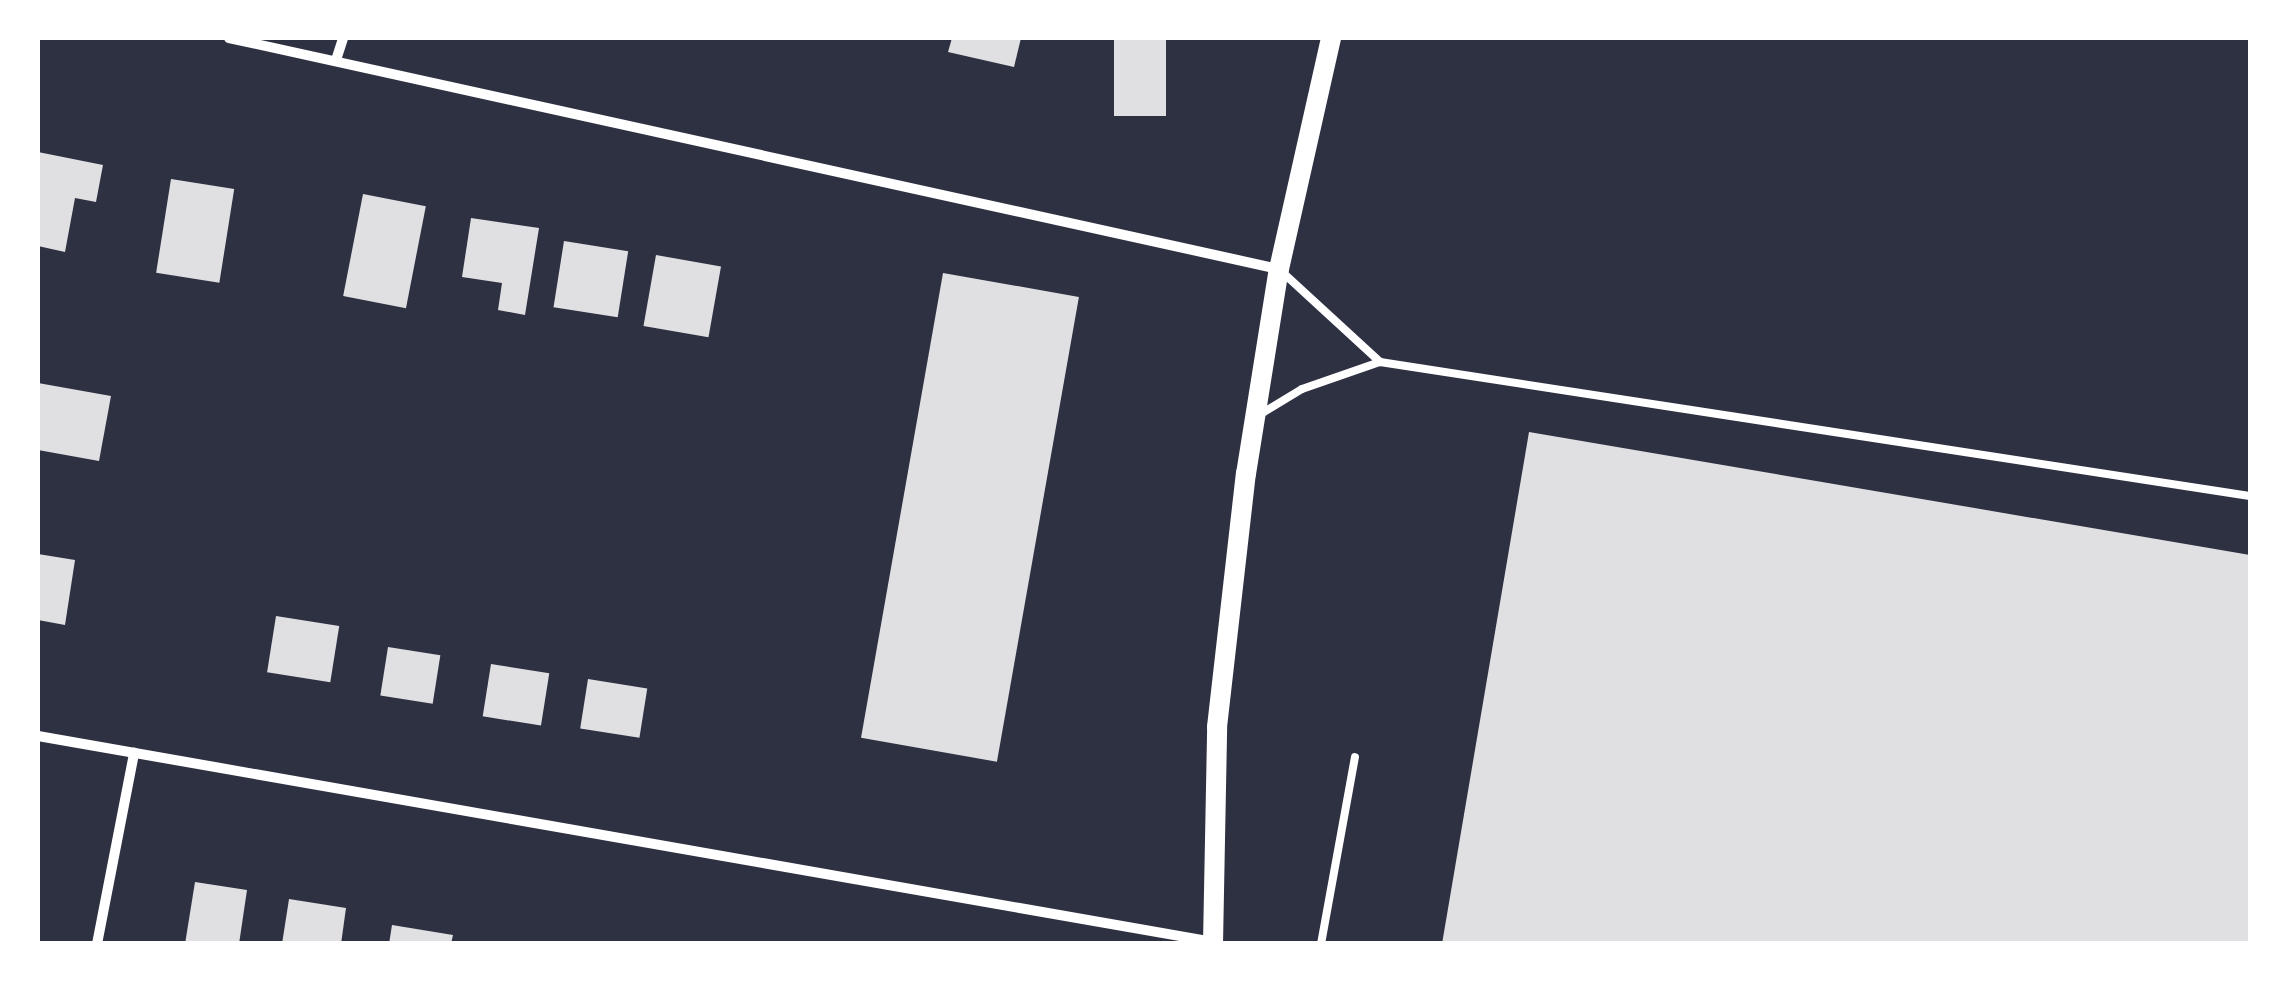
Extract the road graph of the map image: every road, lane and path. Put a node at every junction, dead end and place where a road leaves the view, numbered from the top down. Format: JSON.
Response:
{"nodes":[{"id":1,"x":229,"y":38,"type":"edge"},
{"id":2,"x":343,"y":38,"type":"edge"},
{"id":3,"x":1331,"y":38,"type":"edge"},
{"id":4,"x":337,"y":58,"type":"junction"},
{"id":5,"x":1279,"y":269,"type":"junction"},
{"id":6,"x":1380,"y":362,"type":"junction"},
{"id":7,"x":1256,"y":418,"type":"junction"},
{"id":8,"x":2250,"y":496,"type":"edge"},
{"id":9,"x":38,"y":736,"type":"edge"},
{"id":10,"x":134,"y":752,"type":"junction"},
{"id":11,"x":1354,"y":757,"type":"dead end"},
{"id":12,"x":1214,"y":943,"type":"edge"},
{"id":13,"x":97,"y":944,"type":"edge"},
{"id":14,"x":1321,"y":944,"type":"edge"}],
"edges":[{"from":1,"to":4,"type":"street"},
{"from":2,"to":4,"type":"street"},
{"from":3,"to":5,"type":"main road"},
{"from":4,"to":5,"type":"street"},
{"from":5,"to":6,"type":"lane"},
{"from":5,"to":7,"type":"main road"},
{"from":6,"to":7,"type":"lane"},
{"from":6,"to":8,"type":"lane"},
{"from":7,"to":12,"type":"main road"},
{"from":9,"to":10,"type":"street"},
{"from":10,"to":12,"type":"street"},
{"from":10,"to":13,"type":"street"},
{"from":11,"to":14,"type":"lane"}]}
